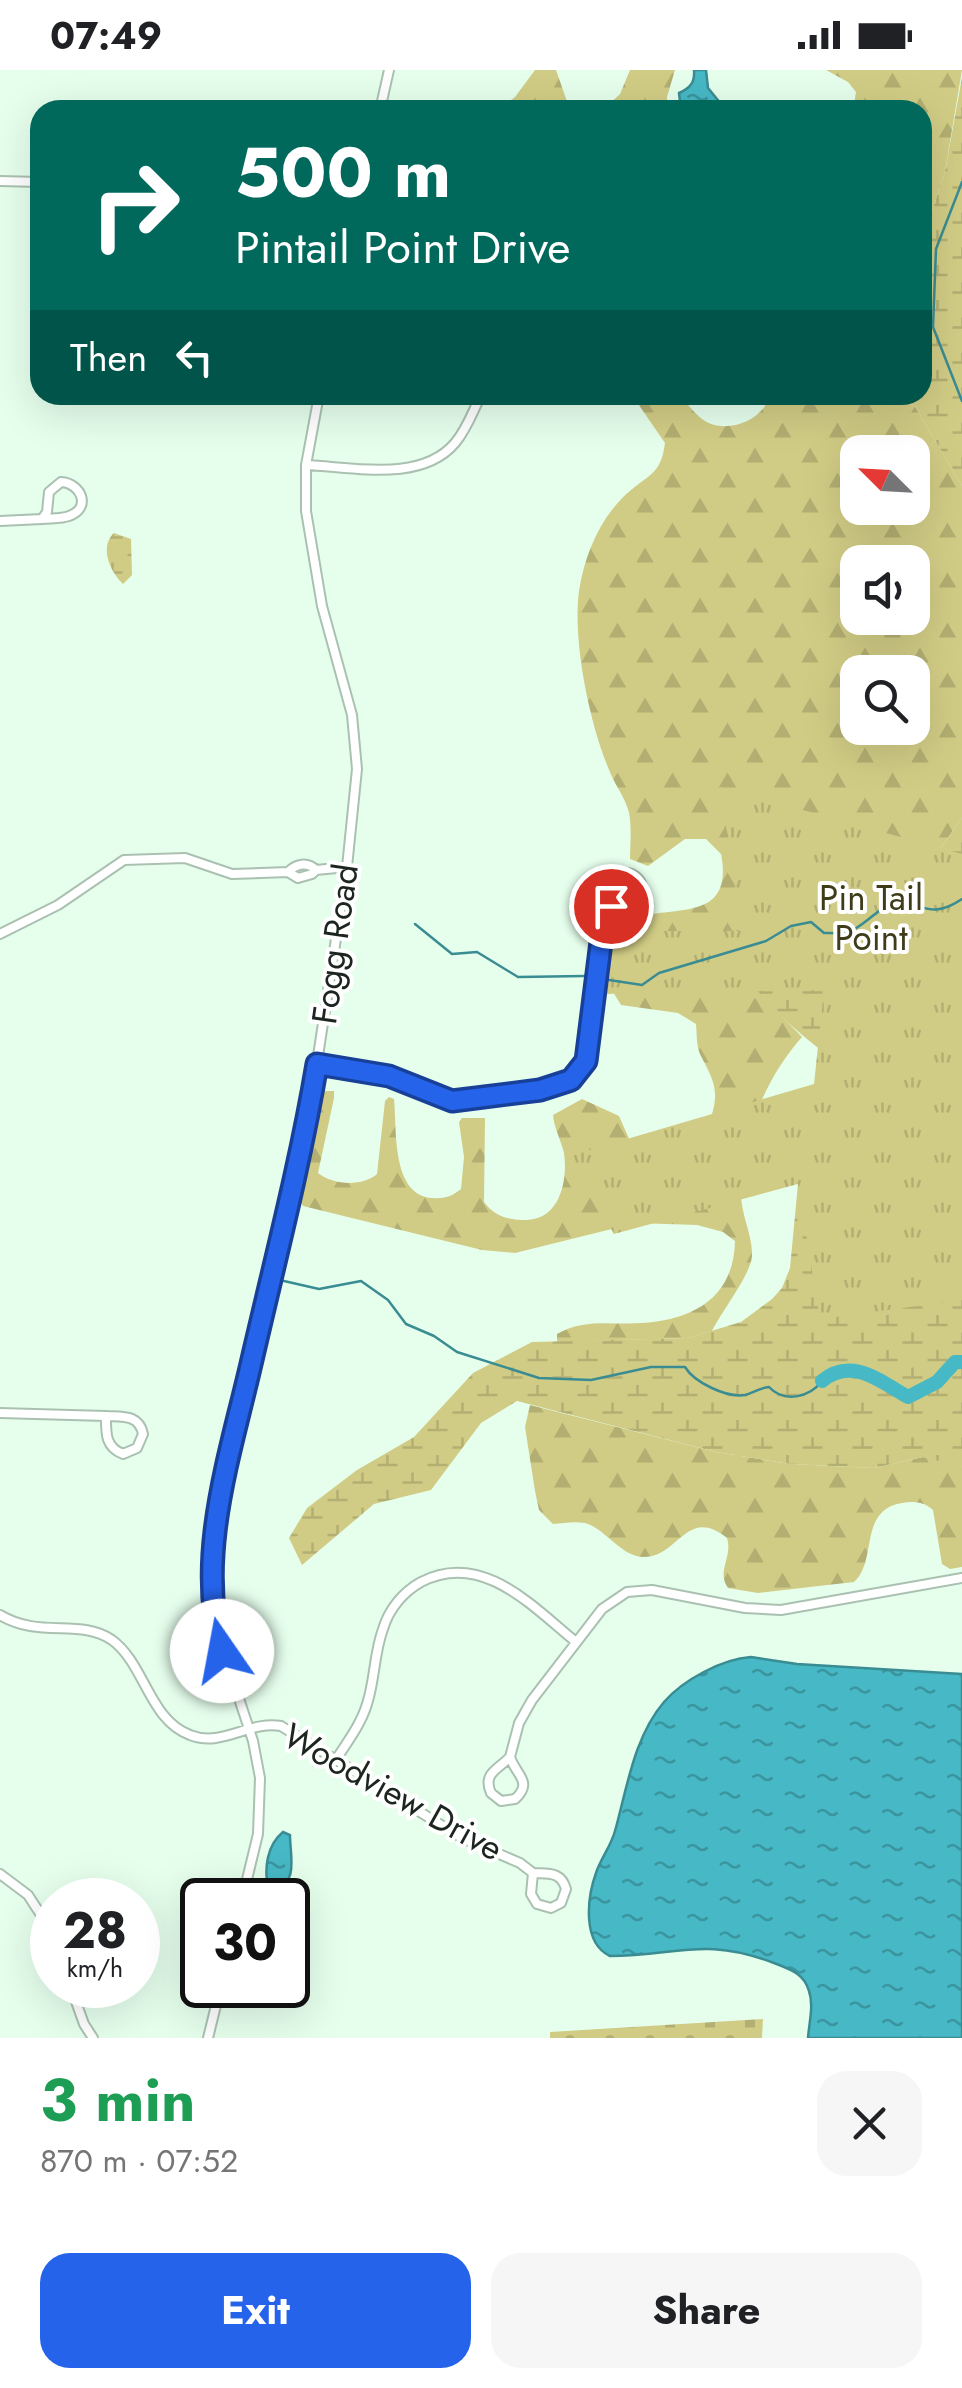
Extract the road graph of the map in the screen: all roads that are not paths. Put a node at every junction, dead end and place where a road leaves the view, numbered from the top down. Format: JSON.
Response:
{"nodes":[{"id":1,"x":390,"y":70,"type":"edge"},
{"id":2,"x":382,"y":100,"type":"edge"},
{"id":3,"x":0,"y":181,"type":"edge"},
{"id":4,"x":30,"y":182,"type":"edge"},
{"id":5,"x":317,"y":405,"type":"edge"},
{"id":6,"x":476,"y":405,"type":"edge"},
{"id":7,"x":306,"y":465,"type":"junction"},
{"id":8,"x":42,"y":519,"type":"junction"},
{"id":9,"x":0,"y":520,"type":"edge"},
{"id":10,"x":347,"y":867,"type":"junction"},
{"id":11,"x":608,"y":907,"type":"junction"},
{"id":12,"x":0,"y":934,"type":"edge"},
{"id":13,"x":317,"y":1064,"type":"junction"},
{"id":14,"x":0,"y":1412,"type":"edge"},
{"id":15,"x":106,"y":1416,"type":"junction"},
{"id":16,"x":962,"y":1578,"type":"edge"},
{"id":17,"x":0,"y":1614,"type":"edge"},
{"id":18,"x":576,"y":1642,"type":"junction"},
{"id":19,"x":249,"y":1730,"type":"junction"},
{"id":20,"x":337,"y":1758,"type":"junction"},
{"id":21,"x":510,"y":1758,"type":"junction"},
{"id":22,"x":533,"y":1872,"type":"junction"},
{"id":23,"x":0,"y":1874,"type":"edge"},
{"id":24,"x":247,"y":1878,"type":"edge"},
{"id":25,"x":30,"y":1899,"type":"edge"},
{"id":26,"x":78,"y":2008,"type":"edge"},
{"id":27,"x":215,"y":2008,"type":"edge"},
{"id":28,"x":93,"y":2038,"type":"edge"},
{"id":29,"x":208,"y":2038,"type":"edge"}],
"edges":[{"from":1,"to":2,"type":"street"},
{"from":3,"to":4,"type":"street"},
{"from":5,"to":7,"type":"street","name":"Fogg Road"},
{"from":6,"to":7,"type":"street"},
{"from":7,"to":10,"type":"street","name":"Fogg Road"},
{"from":8,"to":8,"type":"street"},
{"from":8,"to":9,"type":"street"},
{"from":10,"to":12,"type":"street"},
{"from":10,"to":13,"type":"street","name":"Fogg Road"},
{"from":11,"to":11,"type":"street"},
{"from":11,"to":13,"type":"street"},
{"from":13,"to":19,"type":"street","name":"Fogg Road"},
{"from":14,"to":15,"type":"street"},
{"from":15,"to":15,"type":"street"},
{"from":16,"to":18,"type":"street"},
{"from":17,"to":19,"type":"street","name":"Woodview Drive"},
{"from":18,"to":20,"type":"street"},
{"from":18,"to":21,"type":"street"},
{"from":19,"to":20,"type":"street","name":"Woodview Drive"},
{"from":19,"to":24,"type":"street","name":"Fogg Road"},
{"from":20,"to":22,"type":"street","name":"Woodview Drive"},
{"from":21,"to":21,"type":"street"},
{"from":22,"to":22,"type":"street","name":"Woodview Drive"},
{"from":23,"to":25,"type":"street"},
{"from":26,"to":28,"type":"street"},
{"from":27,"to":29,"type":"street"}]}
